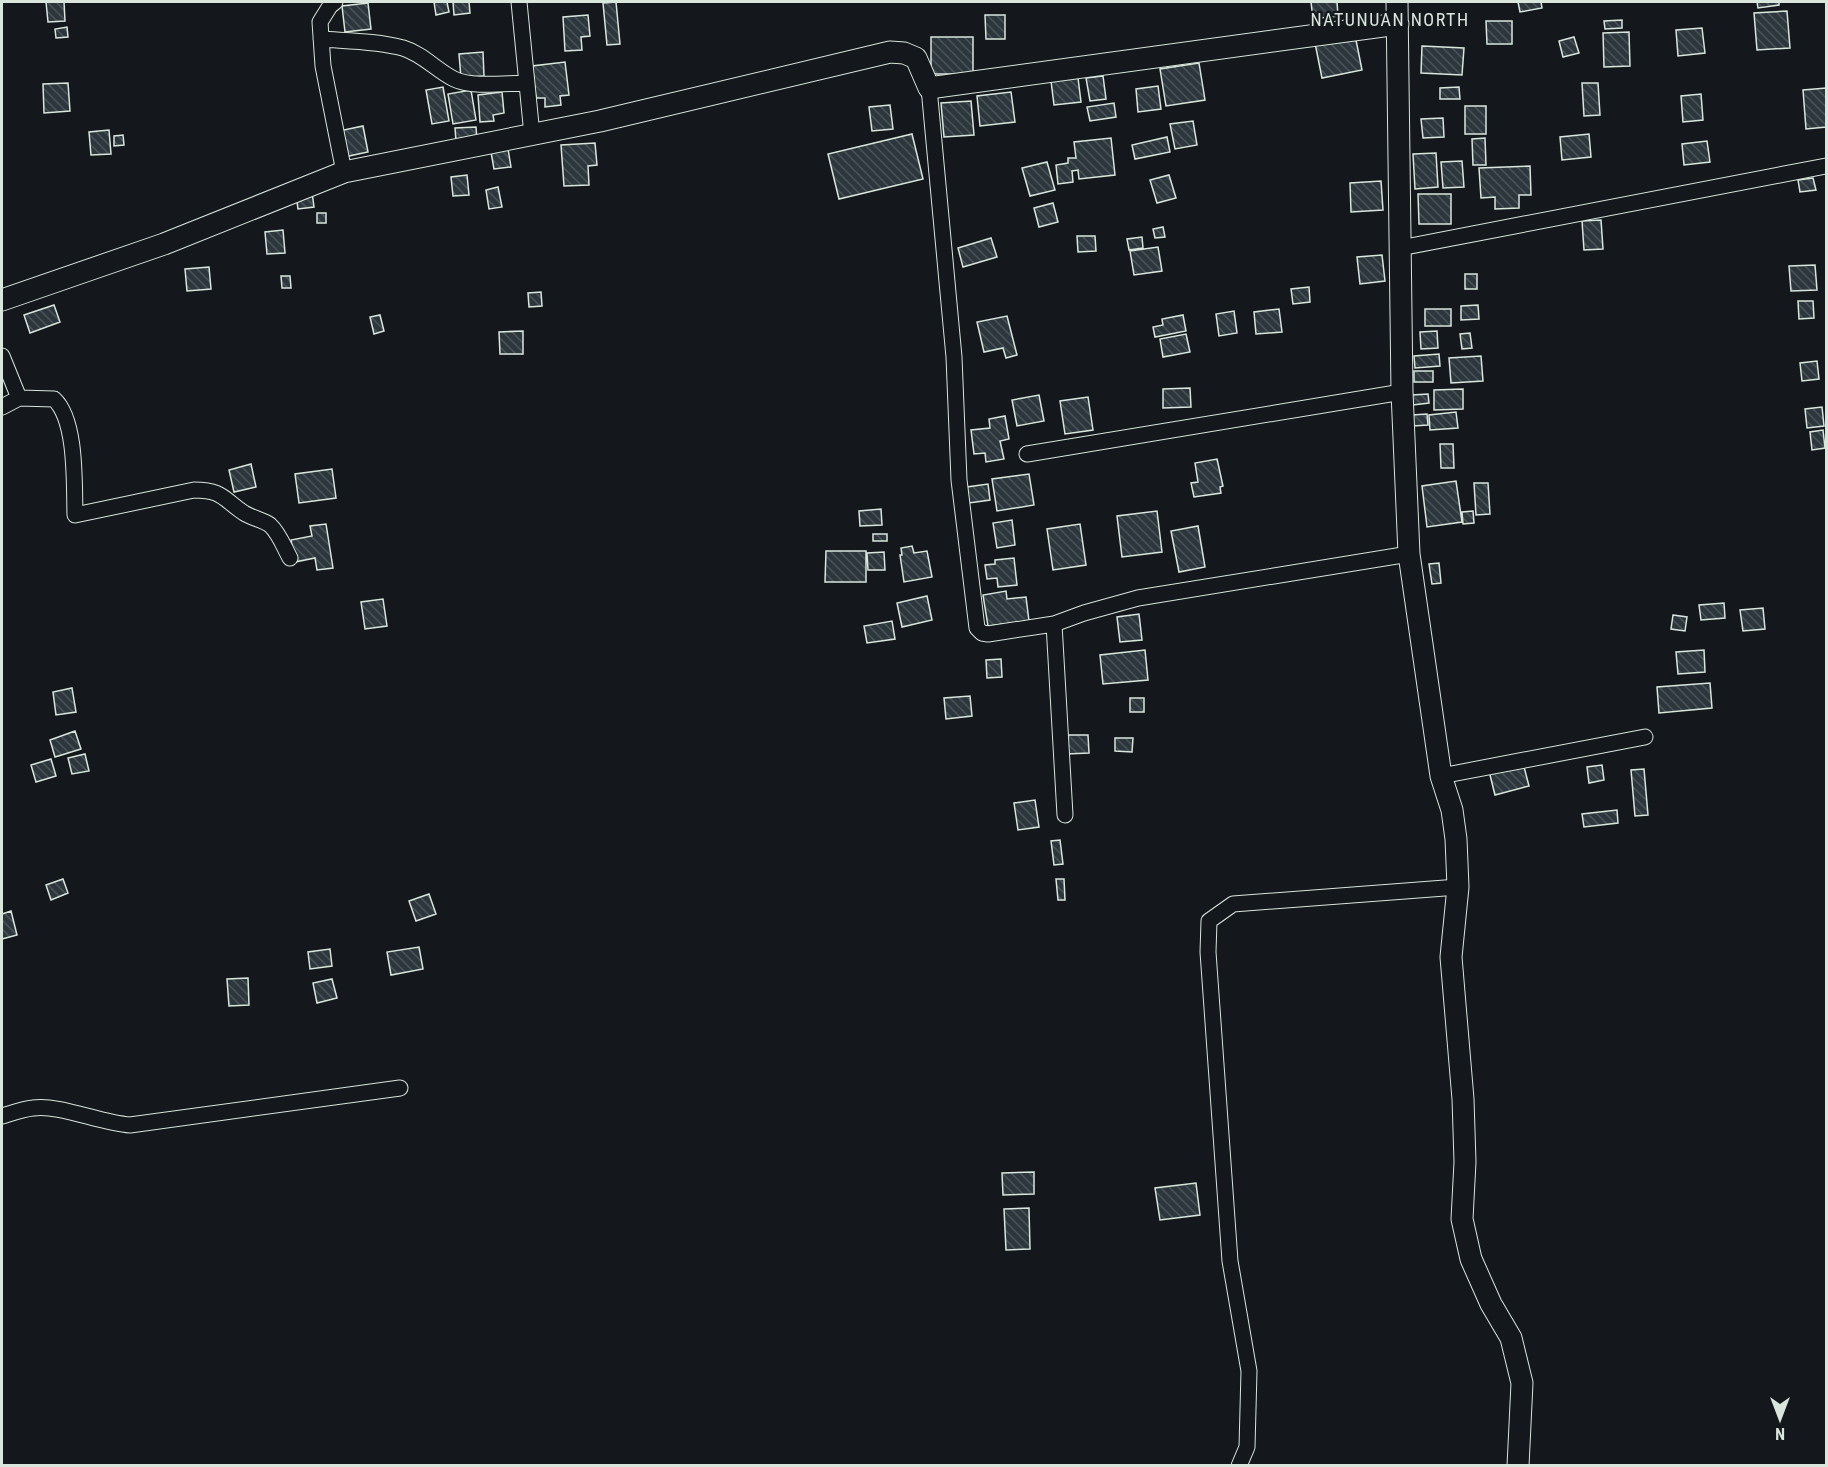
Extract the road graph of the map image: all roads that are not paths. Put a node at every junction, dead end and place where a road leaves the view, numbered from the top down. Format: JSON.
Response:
{"nodes":[{"id":1,"x":335,"y":2,"type":"edge"},
{"id":2,"x":519,"y":2,"type":"edge"},
{"id":3,"x":1397,"y":2,"type":"edge"},
{"id":4,"x":1398,"y":24,"type":"junction"},
{"id":5,"x":321,"y":39,"type":"junction"},
{"id":6,"x":527,"y":83,"type":"junction"},
{"id":7,"x":929,"y":88,"type":"junction"},
{"id":8,"x":532,"y":135,"type":"junction"},
{"id":9,"x":1827,"y":166,"type":"edge"},
{"id":10,"x":344,"y":172,"type":"junction"},
{"id":11,"x":1400,"y":248,"type":"junction"},
{"id":12,"x":2,"y":300,"type":"edge"},
{"id":13,"x":2,"y":356,"type":"edge"},
{"id":14,"x":1402,"y":392,"type":"junction"},
{"id":15,"x":19,"y":398,"type":"junction"},
{"id":16,"x":2,"y":407,"type":"edge"},
{"id":17,"x":1027,"y":454,"type":"dead end"},
{"id":18,"x":1409,"y":554,"type":"junction"},
{"id":19,"x":290,"y":558,"type":"dead end"},
{"id":20,"x":1054,"y":624,"type":"junction"},
{"id":21,"x":1645,"y":736,"type":"dead end"},
{"id":22,"x":1441,"y":776,"type":"junction"},
{"id":23,"x":1065,"y":815,"type":"dead end"},
{"id":24,"x":1458,"y":887,"type":"junction"},
{"id":25,"x":400,"y":1088,"type":"dead end"},
{"id":26,"x":2,"y":1116,"type":"edge"},
{"id":27,"x":1239,"y":1466,"type":"edge"},
{"id":28,"x":1518,"y":1466,"type":"edge"}],
"edges":[{"from":1,"to":5,"type":"street"},
{"from":2,"to":6,"type":"street"},
{"from":3,"to":4,"type":"street"},
{"from":4,"to":7,"type":"street"},
{"from":4,"to":11,"type":"street"},
{"from":5,"to":6,"type":"street"},
{"from":5,"to":10,"type":"street"},
{"from":6,"to":8,"type":"street"},
{"from":7,"to":8,"type":"street"},
{"from":7,"to":20,"type":"street"},
{"from":8,"to":10,"type":"street"},
{"from":9,"to":11,"type":"street"},
{"from":10,"to":12,"type":"street"},
{"from":11,"to":14,"type":"street"},
{"from":13,"to":15,"type":"street"},
{"from":14,"to":17,"type":"street"},
{"from":14,"to":18,"type":"street"},
{"from":15,"to":16,"type":"street"},
{"from":15,"to":19,"type":"street"},
{"from":18,"to":20,"type":"street"},
{"from":18,"to":22,"type":"street"},
{"from":20,"to":23,"type":"street"},
{"from":21,"to":22,"type":"street"},
{"from":22,"to":24,"type":"street"},
{"from":24,"to":27,"type":"street"},
{"from":24,"to":28,"type":"street"},
{"from":25,"to":26,"type":"street"}]}
